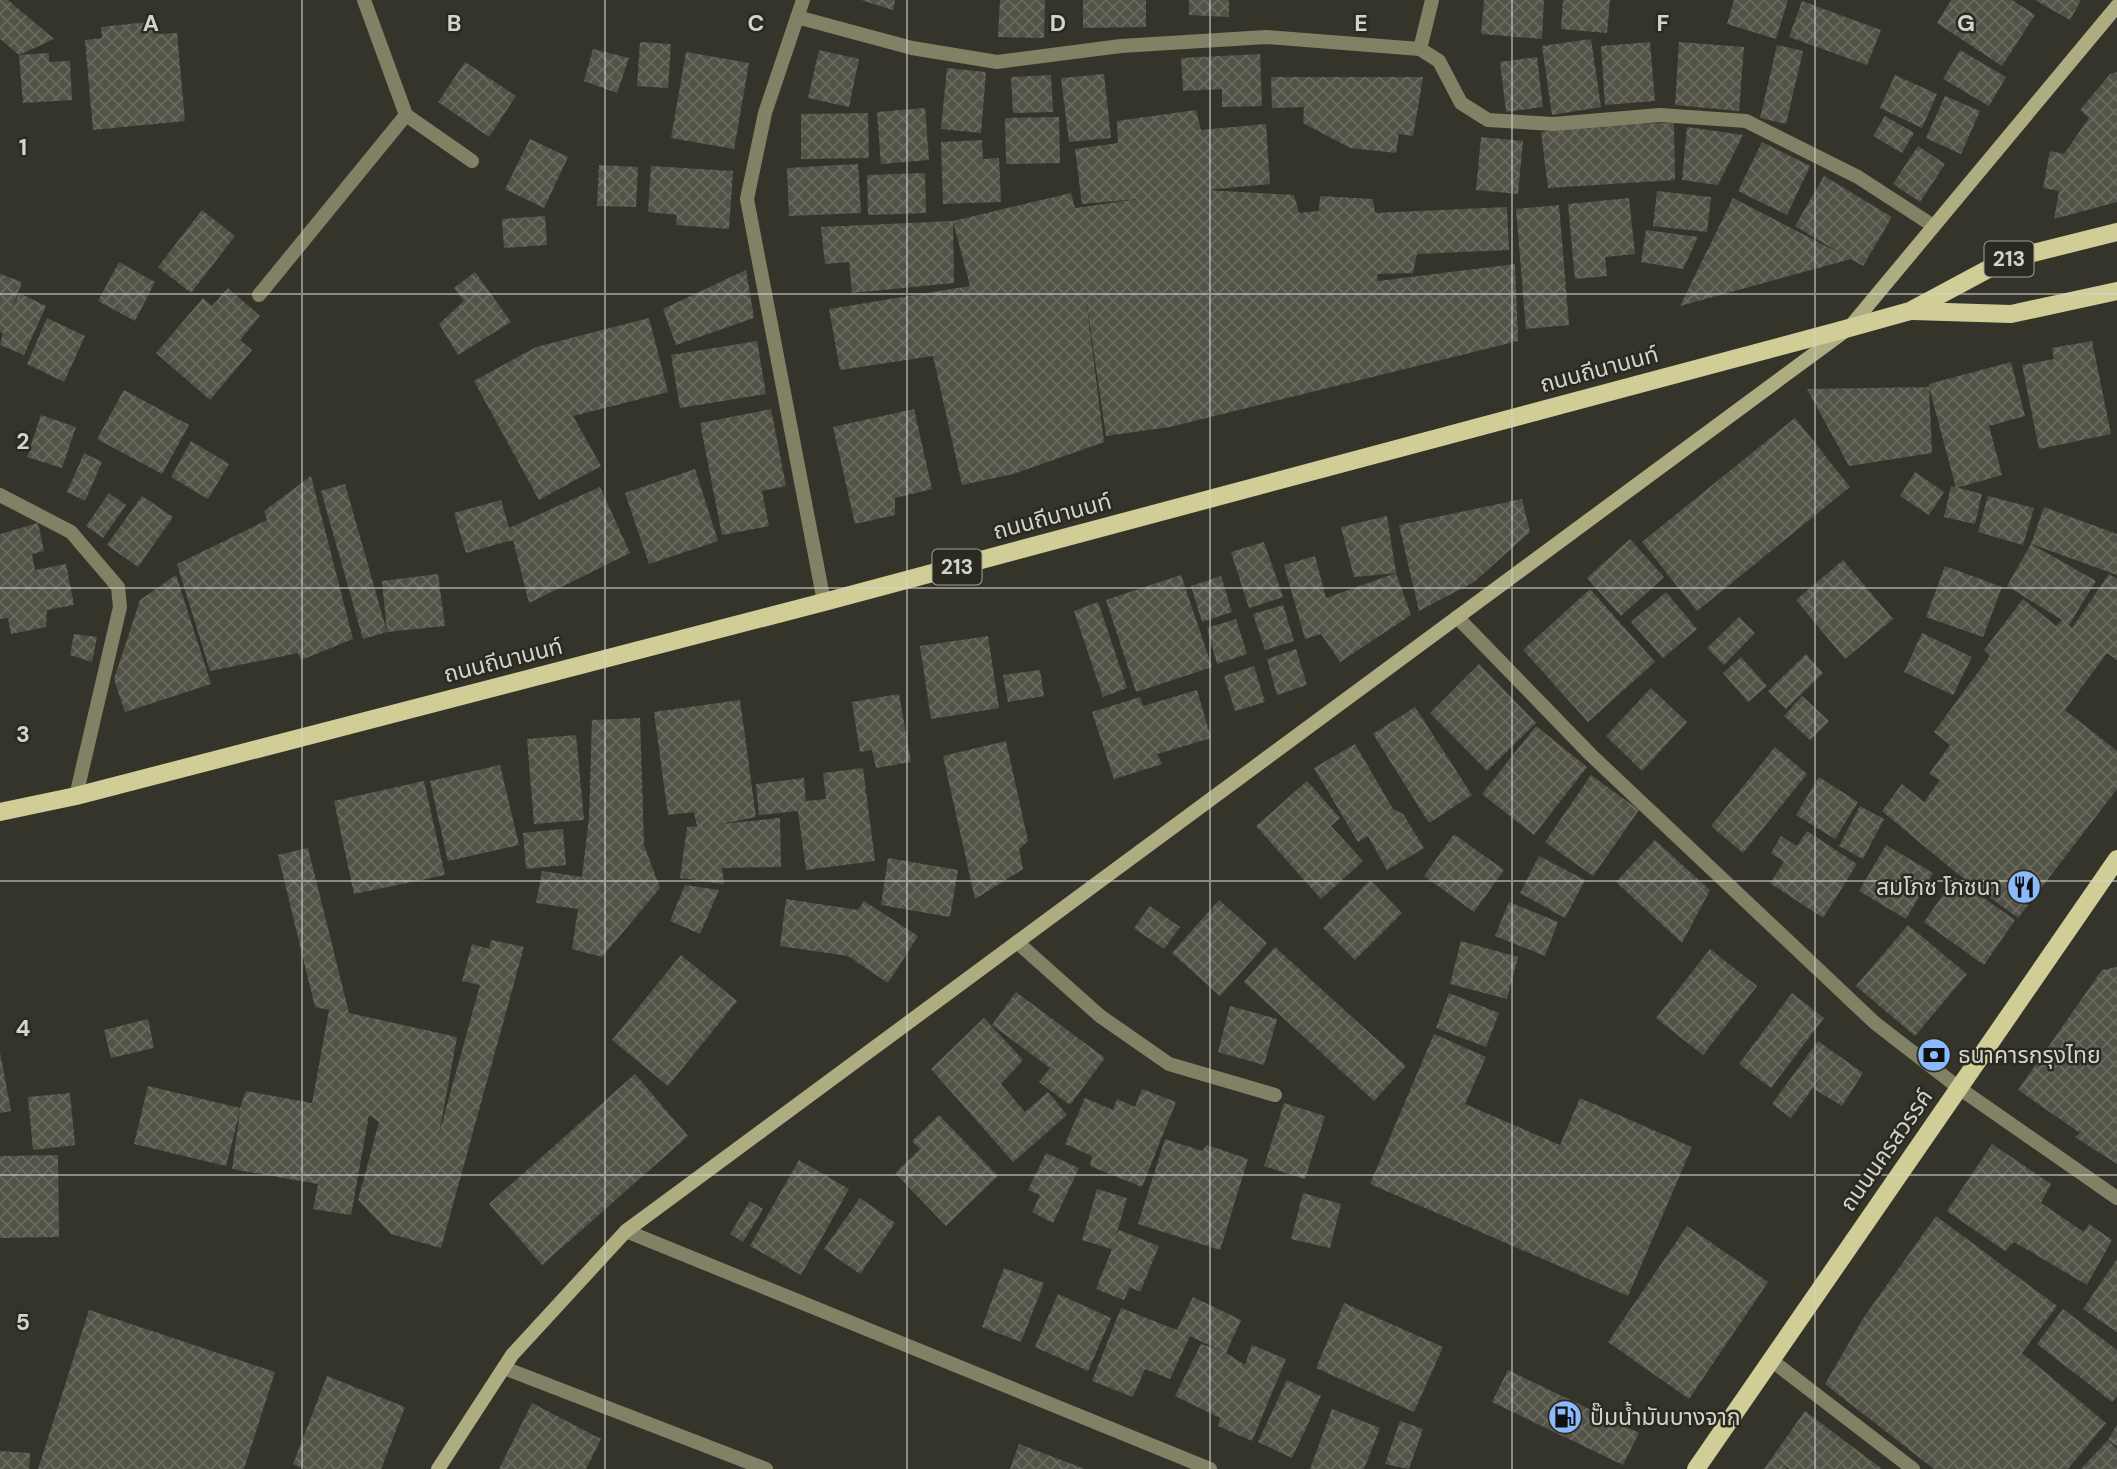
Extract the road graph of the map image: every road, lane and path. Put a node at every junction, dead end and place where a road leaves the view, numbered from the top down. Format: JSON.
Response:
{"nodes":[{"id":1,"x":364,"y":0,"type":"edge"},
{"id":2,"x":803,"y":0,"type":"edge"},
{"id":3,"x":1432,"y":0,"type":"edge"},
{"id":4,"x":2117,"y":6,"type":"edge"},
{"id":5,"x":797,"y":17,"type":"junction"},
{"id":6,"x":1420,"y":49,"type":"junction"},
{"id":7,"x":406,"y":115,"type":"junction"},
{"id":8,"x":472,"y":161,"type":"dead end"},
{"id":9,"x":1931,"y":225,"type":"junction"},
{"id":10,"x":2117,"y":232,"type":"edge"},
{"id":11,"x":2117,"y":291,"type":"edge"},
{"id":12,"x":259,"y":295,"type":"dead end"},
{"id":13,"x":1910,"y":310,"type":"junction"},
{"id":14,"x":1849,"y":328,"type":"junction"},
{"id":15,"x":0,"y":495,"type":"edge"},
{"id":16,"x":824,"y":602,"type":"junction"},
{"id":17,"x":1457,"y":617,"type":"junction"},
{"id":18,"x":76,"y":796,"type":"junction"},
{"id":19,"x":0,"y":812,"type":"edge"},
{"id":20,"x":2117,"y":859,"type":"edge"},
{"id":21,"x":1017,"y":942,"type":"junction"},
{"id":22,"x":1959,"y":1088,"type":"junction"},
{"id":23,"x":1275,"y":1095,"type":"dead end"},
{"id":24,"x":2117,"y":1198,"type":"edge"},
{"id":25,"x":626,"y":1231,"type":"junction"},
{"id":26,"x":1771,"y":1360,"type":"junction"},
{"id":27,"x":503,"y":1368,"type":"junction"},
{"id":28,"x":438,"y":1469,"type":"edge"},
{"id":29,"x":766,"y":1469,"type":"edge"},
{"id":30,"x":1210,"y":1469,"type":"edge"},
{"id":31,"x":1696,"y":1469,"type":"edge"},
{"id":32,"x":1913,"y":1469,"type":"edge"}],
"edges":[{"from":1,"to":7,"type":"street"},
{"from":2,"to":5,"type":"street"},
{"from":3,"to":6,"type":"street"},
{"from":4,"to":9,"type":"street"},
{"from":5,"to":6,"type":"street"},
{"from":5,"to":16,"type":"street"},
{"from":6,"to":9,"type":"street"},
{"from":7,"to":8,"type":"street"},
{"from":7,"to":12,"type":"street"},
{"from":9,"to":14,"type":"street"},
{"from":10,"to":13,"type":"main road","name":"ถนนถีนานนท์","number":"213"},
{"from":11,"to":13,"type":"main road","name":"ถนนถีนานนท์","number":"213"},
{"from":13,"to":14,"type":"main road","name":"ถนนถีนานนท์","number":"213"},
{"from":14,"to":16,"type":"main road","name":"ถนนถีนานนท์","number":"213"},
{"from":14,"to":17,"type":"street"},
{"from":15,"to":18,"type":"street"},
{"from":16,"to":18,"type":"main road","name":"ถนนถีนานนท์","number":"213"},
{"from":17,"to":21,"type":"street"},
{"from":17,"to":22,"type":"street"},
{"from":18,"to":19,"type":"main road","name":"ถนนถีนานนท์","number":"213"},
{"from":20,"to":22,"type":"main road","name":"ถนนนครสวรรค์"},
{"from":21,"to":23,"type":"street"},
{"from":21,"to":25,"type":"street"},
{"from":22,"to":24,"type":"street"},
{"from":22,"to":26,"type":"main road","name":"ถนนนครสวรรค์"},
{"from":25,"to":27,"type":"street"},
{"from":25,"to":30,"type":"street"},
{"from":26,"to":31,"type":"main road","name":"ถนนนครสวรรค์"},
{"from":26,"to":32,"type":"street"},
{"from":27,"to":28,"type":"street"},
{"from":27,"to":29,"type":"street"}]}
